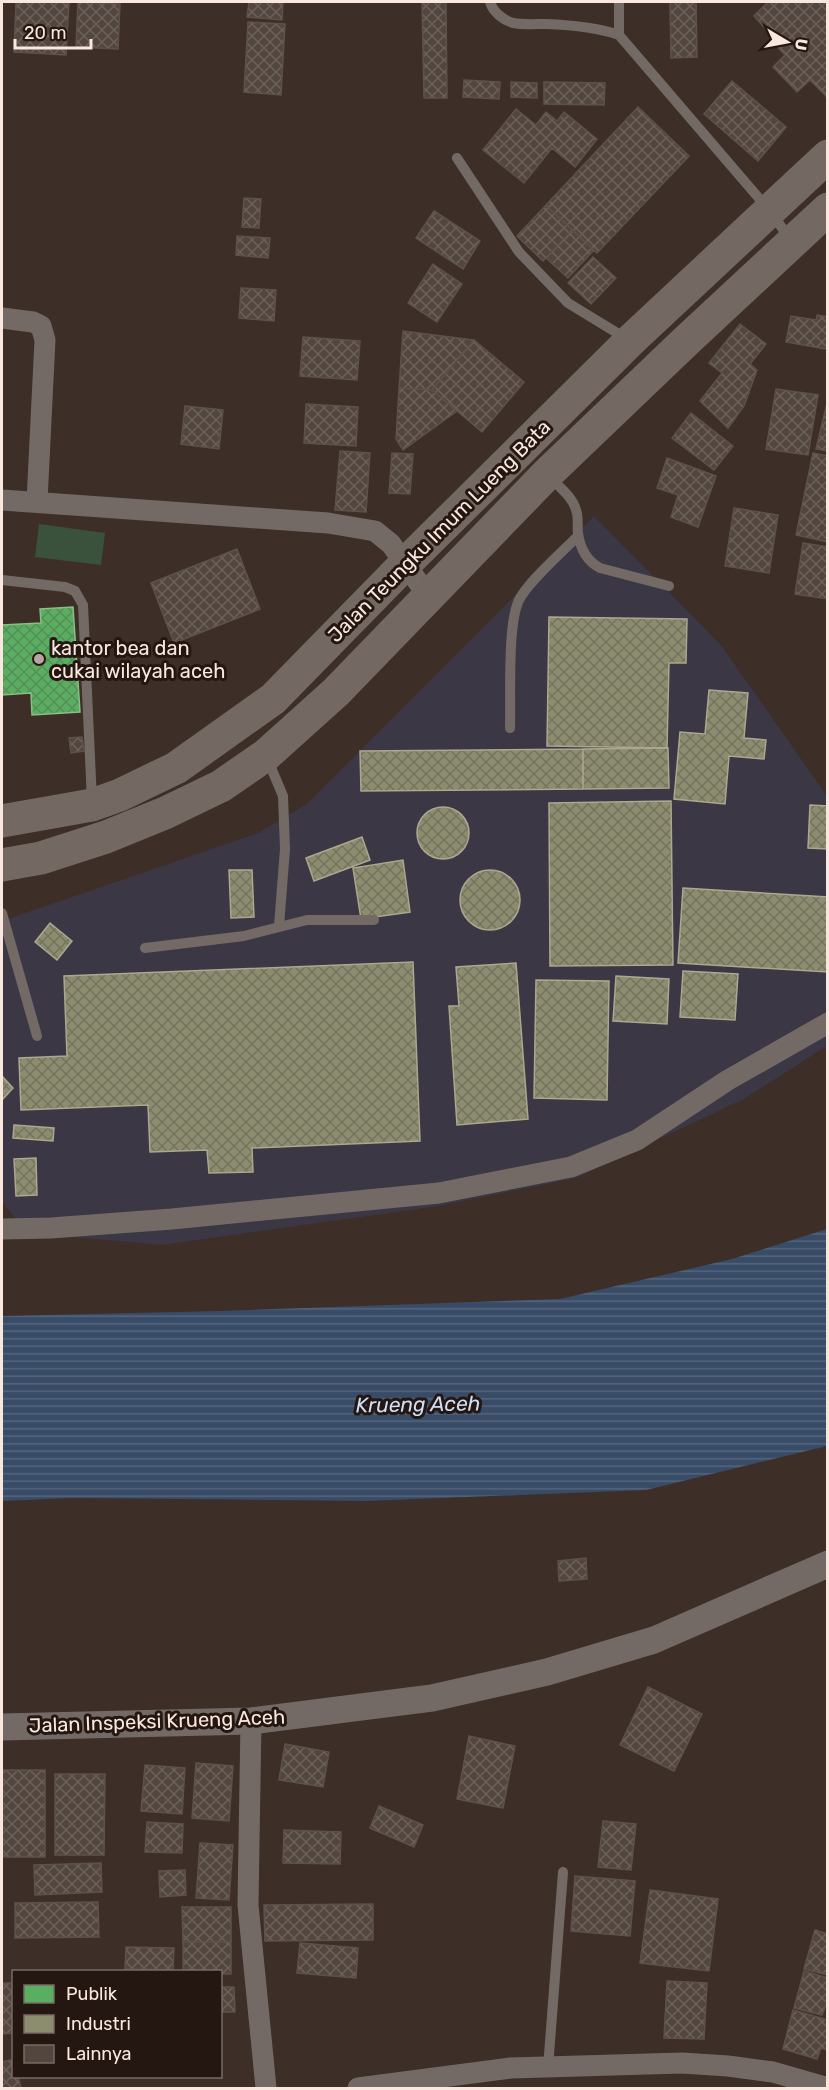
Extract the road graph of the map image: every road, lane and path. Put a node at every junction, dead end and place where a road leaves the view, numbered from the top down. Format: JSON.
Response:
{"nodes":[{"id":1,"x":490,"y":2,"type":"edge"},
{"id":2,"x":619,"y":2,"type":"edge"},
{"id":3,"x":619,"y":35,"type":"junction"},
{"id":4,"x":828,"y":156,"type":"edge"},
{"id":5,"x":457,"y":158,"type":"dead end"},
{"id":6,"x":828,"y":209,"type":"edge"},
{"id":7,"x":769,"y":210,"type":"junction"},
{"id":8,"x":792,"y":242,"type":"junction"},
{"id":9,"x":2,"y":318,"type":"edge"},
{"id":10,"x":630,"y":341,"type":"junction"},
{"id":11,"x":547,"y":474,"type":"junction"},
{"id":12,"x":2,"y":500,"type":"edge"},
{"id":13,"x":37,"y":501,"type":"junction"},
{"id":14,"x":578,"y":536,"type":"junction"},
{"id":15,"x":406,"y":563,"type":"junction"},
{"id":16,"x":2,"y":580,"type":"edge"},
{"id":17,"x":669,"y":586,"type":"dead end"},
{"id":18,"x":428,"y":596,"type":"junction"},
{"id":19,"x":510,"y":728,"type":"dead end"},
{"id":20,"x":266,"y":755,"type":"junction"},
{"id":21,"x":92,"y":805,"type":"junction"},
{"id":22,"x":2,"y":821,"type":"edge"},
{"id":23,"x":2,"y":865,"type":"edge"},
{"id":24,"x":2,"y":914,"type":"edge"},
{"id":25,"x":374,"y":920,"type":"dead end"},
{"id":26,"x":279,"y":926,"type":"junction"},
{"id":27,"x":146,"y":948,"type":"dead end"},
{"id":28,"x":828,"y":1023,"type":"edge"},
{"id":29,"x":37,"y":1036,"type":"dead end"},
{"id":30,"x":2,"y":1229,"type":"edge"},
{"id":31,"x":828,"y":1564,"type":"edge"},
{"id":32,"x":251,"y":1721,"type":"junction"},
{"id":33,"x":2,"y":1727,"type":"edge"},
{"id":34,"x":563,"y":1872,"type":"dead end"},
{"id":35,"x":548,"y":2068,"type":"junction"},
{"id":36,"x":266,"y":2088,"type":"edge"},
{"id":37,"x":358,"y":2088,"type":"edge"},
{"id":38,"x":828,"y":2088,"type":"edge"}],
"edges":[{"from":1,"to":3,"type":"lane"},
{"from":2,"to":3,"type":"lane"},
{"from":3,"to":7,"type":"lane"},
{"from":4,"to":7,"type":"highway","name":"Jalan Teungku Imum Lueng Bata"},
{"from":5,"to":10,"type":"lane"},
{"from":6,"to":8,"type":"highway","name":"Jalan Teungku Imum Lueng Bata"},
{"from":7,"to":8,"type":"lane"},
{"from":7,"to":10,"type":"highway","name":"Jalan Teungku Imum Lueng Bata"},
{"from":8,"to":11,"type":"highway","name":"Jalan Teungku Imum Lueng Bata"},
{"from":9,"to":13,"type":"street"},
{"from":10,"to":15,"type":"highway","name":"Jalan Teungku Imum Lueng Bata"},
{"from":11,"to":14,"type":"lane"},
{"from":11,"to":18,"type":"highway","name":"Jalan Teungku Imum Lueng Bata"},
{"from":12,"to":13,"type":"street"},
{"from":13,"to":15,"type":"street"},
{"from":14,"to":17,"type":"lane"},
{"from":14,"to":19,"type":"lane"},
{"from":15,"to":18,"type":"street"},
{"from":15,"to":21,"type":"highway","name":"Jalan Teungku Imum Lueng Bata"},
{"from":16,"to":21,"type":"lane"},
{"from":18,"to":20,"type":"highway","name":"Jalan Teungku Imum Lueng Bata"},
{"from":20,"to":23,"type":"highway","name":"Jalan Teungku Imum Lueng Bata"},
{"from":20,"to":26,"type":"lane"},
{"from":21,"to":22,"type":"highway","name":"Jalan Teungku Imum Lueng Bata"},
{"from":24,"to":29,"type":"lane"},
{"from":25,"to":26,"type":"lane"},
{"from":26,"to":27,"type":"lane"},
{"from":28,"to":30,"type":"street"},
{"from":31,"to":32,"type":"street","name":"Jalan Inspeksi Krueng Aceh"},
{"from":32,"to":33,"type":"street","name":"Jalan Inspeksi Krueng Aceh"},
{"from":32,"to":36,"type":"street"},
{"from":34,"to":35,"type":"lane"},
{"from":35,"to":37,"type":"street"},
{"from":35,"to":38,"type":"street"}]}
